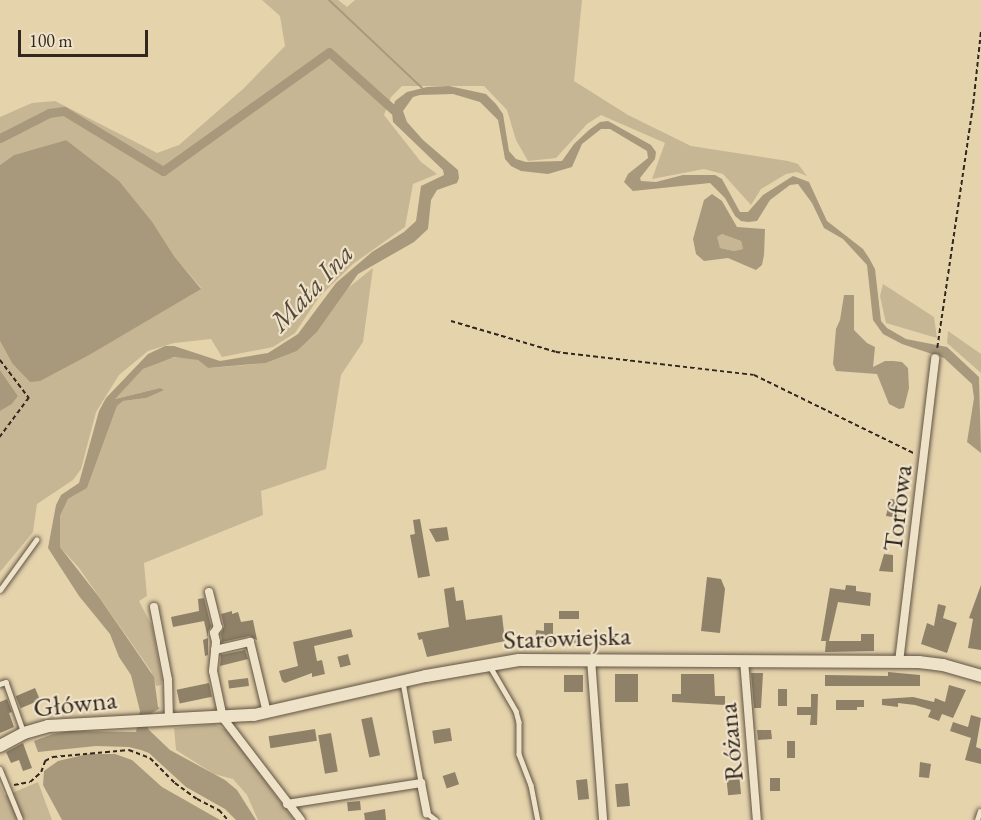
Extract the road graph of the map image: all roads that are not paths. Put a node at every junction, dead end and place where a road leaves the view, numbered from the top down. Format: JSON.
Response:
{"nodes":[{"id":1,"x":935,"y":358,"type":"dead end"},
{"id":2,"x":36,"y":540,"type":"dead end"},
{"id":3,"x":0,"y":590,"type":"edge"},
{"id":4,"x":209,"y":592,"type":"dead end"},
{"id":5,"x":154,"y":607,"type":"dead end"},
{"id":6,"x":215,"y":650,"type":"junction"},
{"id":7,"x":591,"y":659,"type":"junction"},
{"id":8,"x":744,"y":660,"type":"junction"},
{"id":9,"x":900,"y":662,"type":"junction"},
{"id":10,"x":490,"y":664,"type":"junction"},
{"id":11,"x":981,"y":676,"type":"edge"},
{"id":12,"x":403,"y":682,"type":"junction"},
{"id":13,"x":0,"y":684,"type":"edge"},
{"id":14,"x":267,"y":712,"type":"junction"},
{"id":15,"x":223,"y":718,"type":"junction"},
{"id":16,"x":164,"y":720,"type":"junction"},
{"id":17,"x":24,"y":733,"type":"junction"},
{"id":18,"x":0,"y":746,"type":"edge"},
{"id":19,"x":0,"y":769,"type":"edge"},
{"id":20,"x":421,"y":783,"type":"junction"},
{"id":21,"x":287,"y":804,"type":"junction"},
{"id":22,"x":980,"y":811,"type":"edge"},
{"id":23,"x":427,"y":813,"type":"joint"},
{"id":24,"x":20,"y":818,"type":"dead end"},
{"id":25,"x":301,"y":820,"type":"edge"},
{"id":26,"x":436,"y":820,"type":"edge"},
{"id":27,"x":538,"y":820,"type":"edge"},
{"id":28,"x":603,"y":820,"type":"edge"},
{"id":29,"x":757,"y":820,"type":"edge"},
{"id":30,"x":977,"y":820,"type":"edge"}],
"edges":[{"from":1,"to":9,"type":"street","name":"Torfowa"},
{"from":2,"to":3,"type":"lane"},
{"from":4,"to":6,"type":"street"},
{"from":5,"to":16,"type":"street"},
{"from":6,"to":14,"type":"street"},
{"from":6,"to":15,"type":"street"},
{"from":7,"to":8,"type":"street","name":"Starowiejska"},
{"from":7,"to":10,"type":"street","name":"Starowiejska"},
{"from":7,"to":28,"type":"street"},
{"from":8,"to":9,"type":"street","name":"Starowiejska"},
{"from":8,"to":29,"type":"street","name":"Różana"},
{"from":9,"to":11,"type":"street","name":"Starowiejska"},
{"from":10,"to":12,"type":"street","name":"Starowiejska"},
{"from":10,"to":27,"type":"lane"},
{"from":12,"to":14,"type":"street","name":"Starowiejska"},
{"from":12,"to":20,"type":"lane"},
{"from":13,"to":17,"type":"lane"},
{"from":14,"to":15,"type":"street","name":"Starowiejska"},
{"from":15,"to":16,"type":"street","name":"Starowiejska"},
{"from":15,"to":21,"type":"street"},
{"from":16,"to":17,"type":"street","name":"Główna"},
{"from":17,"to":18,"type":"street","name":"Główna"},
{"from":19,"to":24,"type":"lane"},
{"from":20,"to":21,"type":"street"},
{"from":20,"to":23,"type":"street"},
{"from":21,"to":25,"type":"street"},
{"from":22,"to":30,"type":"lane"},
{"from":23,"to":26,"type":"lane"}]}
